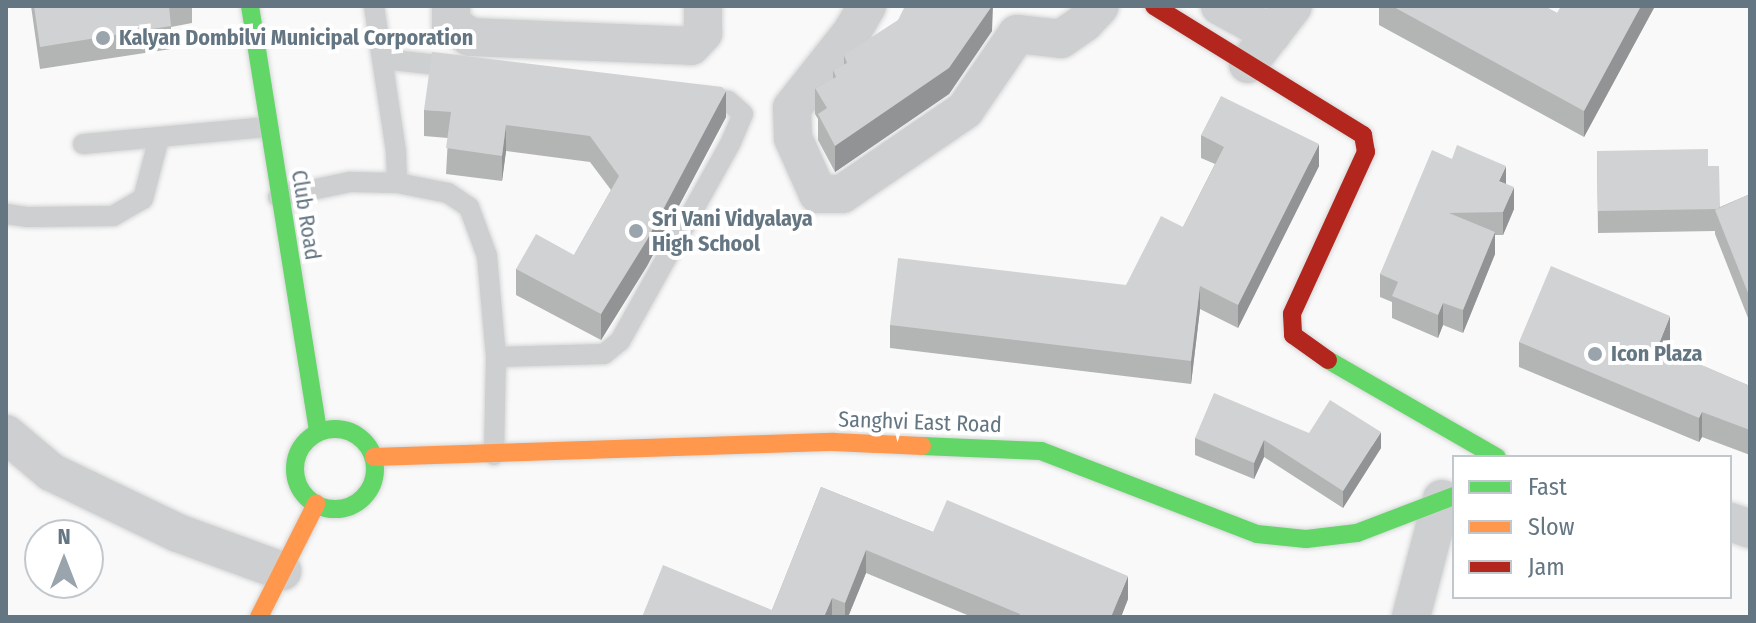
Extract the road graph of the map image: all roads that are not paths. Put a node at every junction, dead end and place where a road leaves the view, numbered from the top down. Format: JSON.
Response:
{"nodes":[{"id":1,"x":250,"y":6,"type":"edge"},
{"id":2,"x":374,"y":6,"type":"edge"},
{"id":3,"x":451,"y":6,"type":"edge"},
{"id":4,"x":703,"y":6,"type":"edge"},
{"id":5,"x":867,"y":6,"type":"edge"},
{"id":6,"x":1100,"y":6,"type":"edge"},
{"id":7,"x":1154,"y":6,"type":"edge"},
{"id":8,"x":1220,"y":6,"type":"edge"},
{"id":9,"x":1202,"y":17,"type":"edge"},
{"id":10,"x":1015,"y":20,"type":"edge"},
{"id":11,"x":1283,"y":20,"type":"edge"},
{"id":12,"x":382,"y":59,"type":"junction"},
{"id":13,"x":1248,"y":64,"type":"junction"},
{"id":14,"x":482,"y":70,"type":"edge"},
{"id":15,"x":681,"y":95,"type":"edge"},
{"id":16,"x":268,"y":127,"type":"junction"},
{"id":17,"x":159,"y":138,"type":"junction"},
{"id":18,"x":83,"y":144,"type":"dead end"},
{"id":19,"x":397,"y":183,"type":"junction"},
{"id":20,"x":278,"y":197,"type":"junction"},
{"id":21,"x":6,"y":214,"type":"edge"},
{"id":22,"x":496,"y":357,"type":"junction"},
{"id":23,"x":318,"y":432,"type":"junction"},
{"id":24,"x":6,"y":434,"type":"edge"},
{"id":25,"x":494,"y":455,"type":"junction"},
{"id":26,"x":1494,"y":455,"type":"edge"},
{"id":27,"x":374,"y":457,"type":"junction"},
{"id":28,"x":1448,"y":497,"type":"edge"},
{"id":29,"x":316,"y":504,"type":"junction"},
{"id":30,"x":282,"y":571,"type":"junction"},
{"id":31,"x":259,"y":617,"type":"edge"},
{"id":32,"x":1411,"y":617,"type":"edge"}],
"edges":[{"from":1,"to":16,"type":"street","name":"Club Road"},
{"from":2,"to":12,"type":"lane"},
{"from":3,"to":4,"type":"street"},
{"from":5,"to":10,"type":"street"},
{"from":6,"to":10,"type":"street"},
{"from":7,"to":9,"type":"street"},
{"from":8,"to":11,"type":"street"},
{"from":9,"to":13,"type":"street"},
{"from":11,"to":13,"type":"street"},
{"from":12,"to":14,"type":"lane"},
{"from":12,"to":19,"type":"lane"},
{"from":13,"to":26,"type":"street"},
{"from":15,"to":22,"type":"lane"},
{"from":16,"to":17,"type":"lane"},
{"from":16,"to":20,"type":"street","name":"Club Road"},
{"from":17,"to":18,"type":"lane"},
{"from":17,"to":21,"type":"lane"},
{"from":19,"to":20,"type":"lane"},
{"from":19,"to":22,"type":"lane"},
{"from":20,"to":23,"type":"street","name":"Club Road"},
{"from":22,"to":25,"type":"lane"},
{"from":23,"to":27,"type":"street"},
{"from":23,"to":29,"type":"street"},
{"from":24,"to":30,"type":"street"},
{"from":25,"to":27,"type":"street","name":"Sanghvi East Road"},
{"from":25,"to":28,"type":"street","name":"Sanghvi East Road"},
{"from":27,"to":29,"type":"street"},
{"from":28,"to":32,"type":"street"},
{"from":29,"to":30,"type":"street"},
{"from":30,"to":31,"type":"street"}]}
